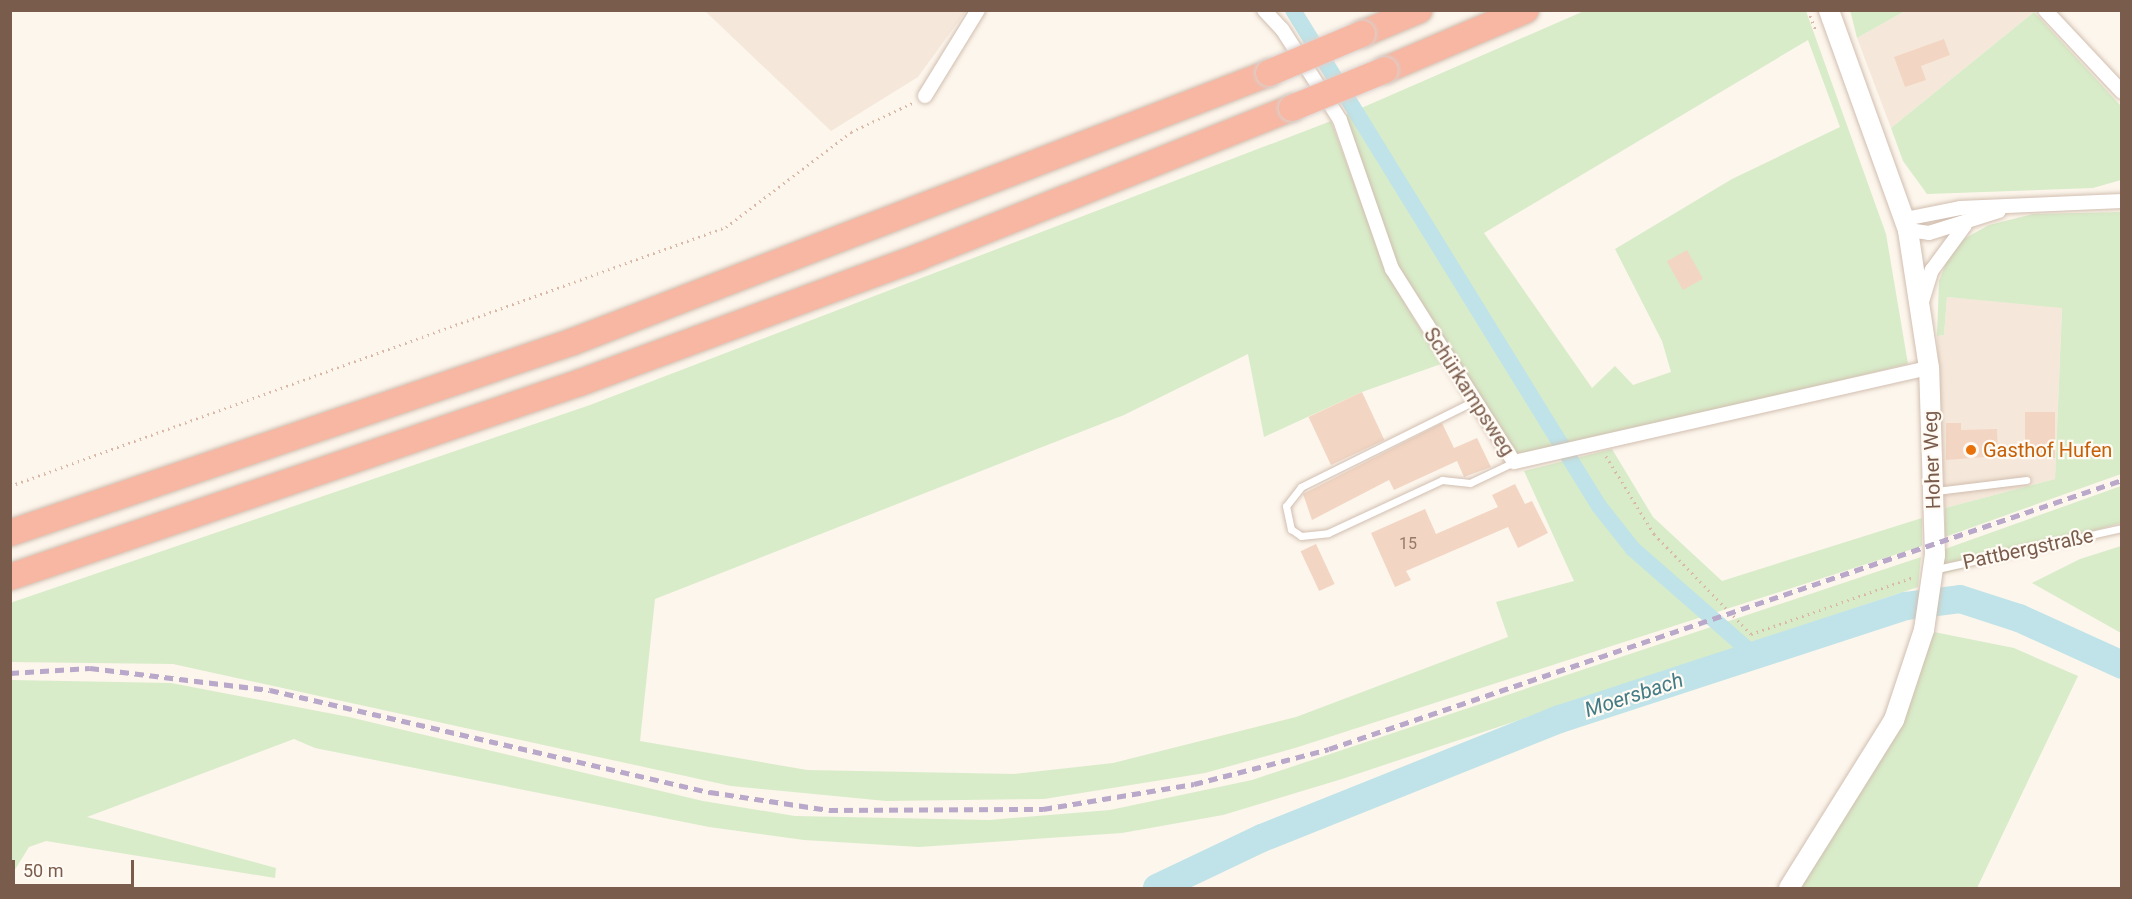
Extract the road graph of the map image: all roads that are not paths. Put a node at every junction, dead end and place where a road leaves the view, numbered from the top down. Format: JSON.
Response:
{"nodes":[{"id":1,"x":978,"y":10,"type":"edge"},
{"id":2,"x":1264,"y":10,"type":"edge"},
{"id":3,"x":1419,"y":10,"type":"edge"},
{"id":4,"x":1526,"y":10,"type":"edge"},
{"id":5,"x":1829,"y":10,"type":"edge"},
{"id":6,"x":2045,"y":10,"type":"edge"},
{"id":7,"x":2121,"y":92,"type":"edge"},
{"id":8,"x":925,"y":96,"type":"road end"},
{"id":9,"x":2121,"y":201,"type":"edge"},
{"id":10,"x":2004,"y":209,"type":"junction"},
{"id":11,"x":1907,"y":224,"type":"junction"},
{"id":12,"x":1965,"y":225,"type":"junction"},
{"id":13,"x":1921,"y":305,"type":"junction"},
{"id":14,"x":1929,"y":368,"type":"junction"},
{"id":15,"x":1472,"y":402,"type":"junction"},
{"id":16,"x":1514,"y":462,"type":"junction"},
{"id":17,"x":2026,"y":480,"type":"dead end"},
{"id":18,"x":1933,"y":491,"type":"junction"},
{"id":19,"x":2121,"y":528,"type":"edge"},
{"id":20,"x":10,"y":533,"type":"edge"},
{"id":21,"x":1934,"y":570,"type":"junction"},
{"id":22,"x":10,"y":577,"type":"edge"},
{"id":23,"x":1789,"y":888,"type":"edge"}],
"edges":[{"from":1,"to":8,"type":"street"},
{"from":2,"to":15,"type":"street","name":"Schürkampsweg"},
{"from":3,"to":20,"type":"highway","bridge":true},
{"from":4,"to":22,"type":"highway","bridge":true},
{"from":5,"to":11,"type":"main road","name":"Hoher Weg"},
{"from":6,"to":7,"type":"street"},
{"from":9,"to":10,"type":"street"},
{"from":10,"to":11,"type":"street"},
{"from":10,"to":12,"type":"street"},
{"from":11,"to":12,"type":"street"},
{"from":11,"to":13,"type":"main road","name":"Hoher Weg"},
{"from":12,"to":13,"type":"street"},
{"from":13,"to":14,"type":"main road","name":"Hoher Weg"},
{"from":14,"to":16,"type":"street","name":"Schürkampsweg"},
{"from":14,"to":18,"type":"main road","name":"Hoher Weg"},
{"from":15,"to":16,"type":"street","name":"Schürkampsweg"},
{"from":15,"to":16,"type":"lane"},
{"from":17,"to":18,"type":"lane"},
{"from":18,"to":21,"type":"main road","name":"Hoher Weg"},
{"from":19,"to":21,"type":"lane","name":"Pattbergstraße"},
{"from":21,"to":23,"type":"main road","name":"Hoher Weg"}]}
